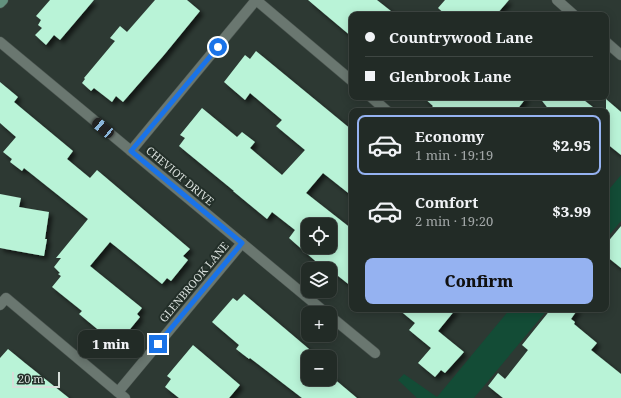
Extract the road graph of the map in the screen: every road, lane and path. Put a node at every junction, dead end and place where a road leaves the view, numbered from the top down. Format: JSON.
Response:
{"nodes":[{"id":1,"x":3,"y":0,"type":"edge"},
{"id":2,"x":256,"y":0,"type":"edge"},
{"id":3,"x":557,"y":0,"type":"edge"},
{"id":4,"x":0,"y":3,"type":"edge"},
{"id":5,"x":571,"y":12,"type":"edge"},
{"id":6,"x":0,"y":42,"type":"edge"},
{"id":7,"x":609,"y":45,"type":"edge"},
{"id":8,"x":621,"y":55,"type":"edge"},
{"id":9,"x":349,"y":78,"type":"edge"},
{"id":10,"x":374,"y":100,"type":"edge"},
{"id":11,"x":384,"y":108,"type":"edge"},
{"id":12,"x":131,"y":151,"type":"junction"},
{"id":13,"x":242,"y":243,"type":"junction"},
{"id":14,"x":3,"y":301,"type":"edge"},
{"id":15,"x":318,"y":306,"type":"edge"},
{"id":16,"x":337,"y":322,"type":"edge"},
{"id":17,"x":375,"y":353,"type":"dead end"},
{"id":18,"x":122,"y":395,"type":"edge"}],
"edges":[{"from":1,"to":4,"type":"street"},
{"from":2,"to":9,"type":"street"},
{"from":2,"to":12,"type":"street"},
{"from":3,"to":5,"type":"street"},
{"from":6,"to":12,"type":"street","name":"CHEVIOT DRIVE"},
{"from":7,"to":8,"type":"street"},
{"from":10,"to":11,"type":"street"},
{"from":12,"to":13,"type":"street","name":"CHEVIOT DRIVE"},
{"from":13,"to":15,"type":"street","name":"CHEVIOT DRIVE"},
{"from":13,"to":18,"type":"street","name":"GLENBROOK LANE"},
{"from":14,"to":18,"type":"street"},
{"from":16,"to":17,"type":"street"}]}
